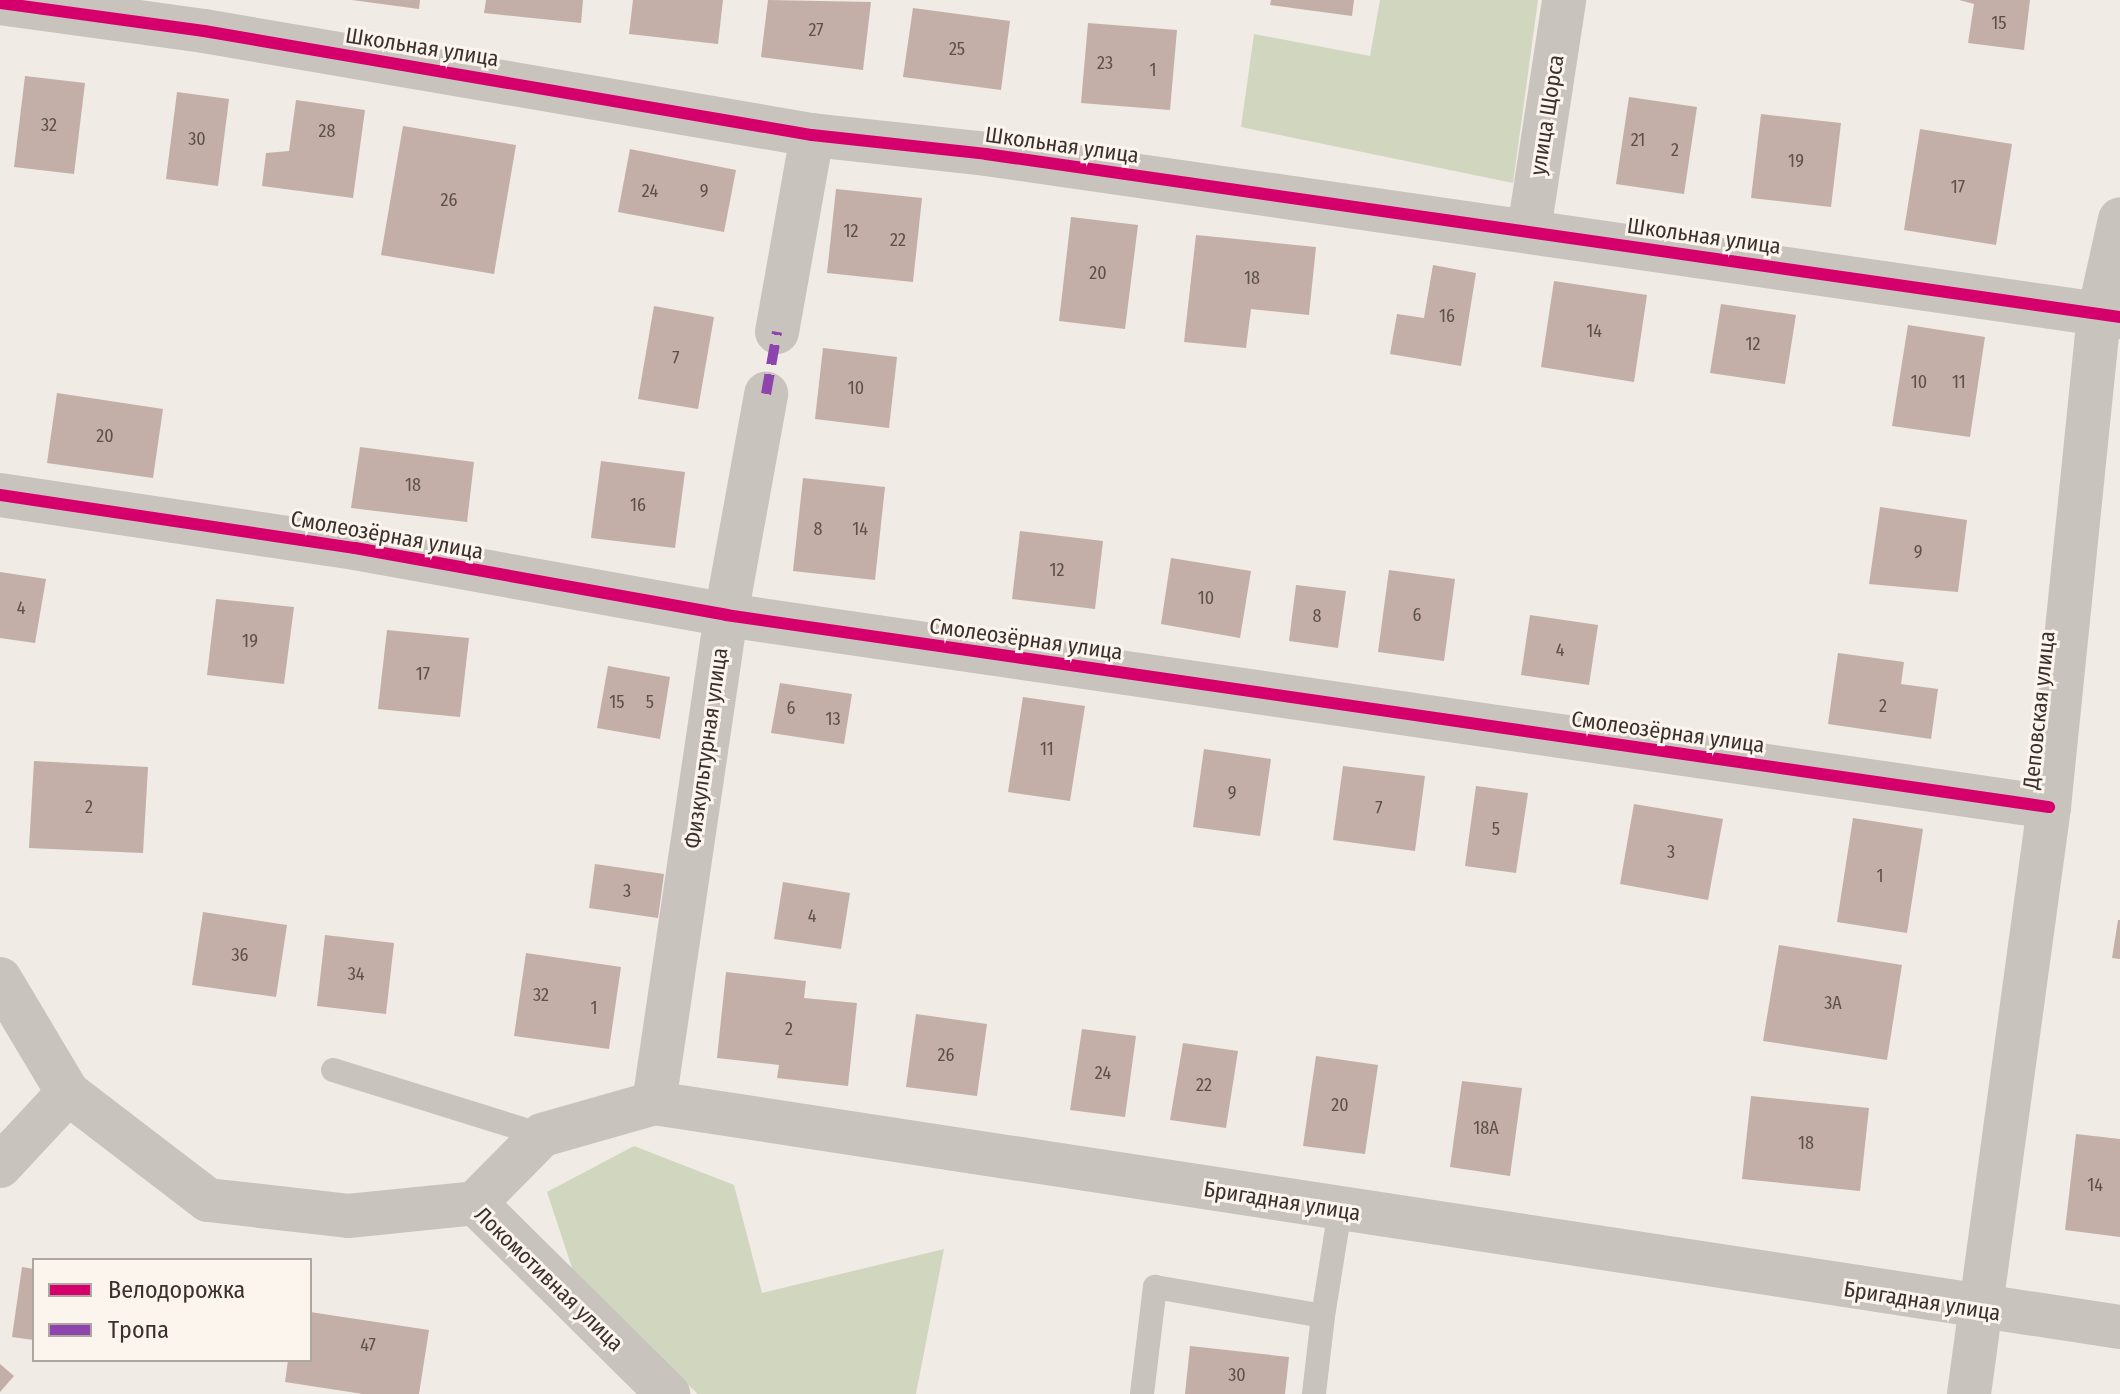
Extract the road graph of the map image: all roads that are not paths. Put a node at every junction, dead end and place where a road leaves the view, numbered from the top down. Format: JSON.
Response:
{"nodes":[{"id":1,"x":1564,"y":0,"type":"edge"},
{"id":2,"x":0,"y":3,"type":"edge"},
{"id":3,"x":812,"y":135,"type":"junction"},
{"id":4,"x":2120,"y":219,"type":"edge"},
{"id":5,"x":1529,"y":230,"type":"junction"},
{"id":6,"x":2110,"y":316,"type":"edge"},
{"id":7,"x":777,"y":332,"type":"dead end"},
{"id":8,"x":766,"y":394,"type":"dead end"},
{"id":9,"x":0,"y":495,"type":"edge"},
{"id":10,"x":726,"y":615,"type":"junction"},
{"id":11,"x":2049,"y":807,"type":"junction"},
{"id":12,"x":0,"y":979,"type":"edge"},
{"id":13,"x":333,"y":1070,"type":"dead end"},
{"id":14,"x":68,"y":1093,"type":"junction"},
{"id":15,"x":654,"y":1103,"type":"junction"},
{"id":16,"x":542,"y":1135,"type":"junction"},
{"id":17,"x":0,"y":1166,"type":"edge"},
{"id":18,"x":475,"y":1203,"type":"junction"},
{"id":19,"x":1340,"y":1210,"type":"junction"},
{"id":20,"x":1982,"y":1311,"type":"junction"},
{"id":21,"x":1323,"y":1316,"type":"junction"},
{"id":22,"x":2120,"y":1327,"type":"edge"},
{"id":23,"x":668,"y":1394,"type":"edge"},
{"id":24,"x":1142,"y":1394,"type":"edge"},
{"id":25,"x":1314,"y":1394,"type":"edge"},
{"id":26,"x":1969,"y":1394,"type":"edge"}],
"edges":[{"from":1,"to":5,"type":"street","name":"улица Щорса"},
{"from":2,"to":3,"type":"street","name":"Школьная улица"},
{"from":3,"to":5,"type":"street","name":"Школьная улица"},
{"from":3,"to":7,"type":"street"},
{"from":4,"to":6,"type":"street","name":"Деповская улица"},
{"from":5,"to":6,"type":"street","name":"Школьная улица"},
{"from":6,"to":11,"type":"street","name":"Деповская улица"},
{"from":8,"to":10,"type":"street","name":"Физкультурная улица"},
{"from":9,"to":10,"type":"street","name":"Смолеозёрная улица"},
{"from":10,"to":11,"type":"street","name":"Смолеозёрная улица"},
{"from":10,"to":15,"type":"street","name":"Физкультурная улица"},
{"from":11,"to":20,"type":"street","name":"Деповская улица"},
{"from":12,"to":14,"type":"street"},
{"from":13,"to":16,"type":"lane"},
{"from":14,"to":17,"type":"street"},
{"from":14,"to":18,"type":"street","name":"Локомотивная улица"},
{"from":15,"to":16,"type":"street","name":"Бригадная улица"},
{"from":15,"to":19,"type":"street","name":"Бригадная улица"},
{"from":16,"to":18,"type":"street","name":"Бригадная улица"},
{"from":18,"to":23,"type":"street","name":"Локомотивная улица"},
{"from":19,"to":20,"type":"street","name":"Бригадная улица"},
{"from":19,"to":21,"type":"lane"},
{"from":20,"to":22,"type":"street","name":"Бригадная улица"},
{"from":20,"to":26,"type":"street","name":"Деповская улица"},
{"from":21,"to":24,"type":"lane"},
{"from":21,"to":25,"type":"lane"}]}
